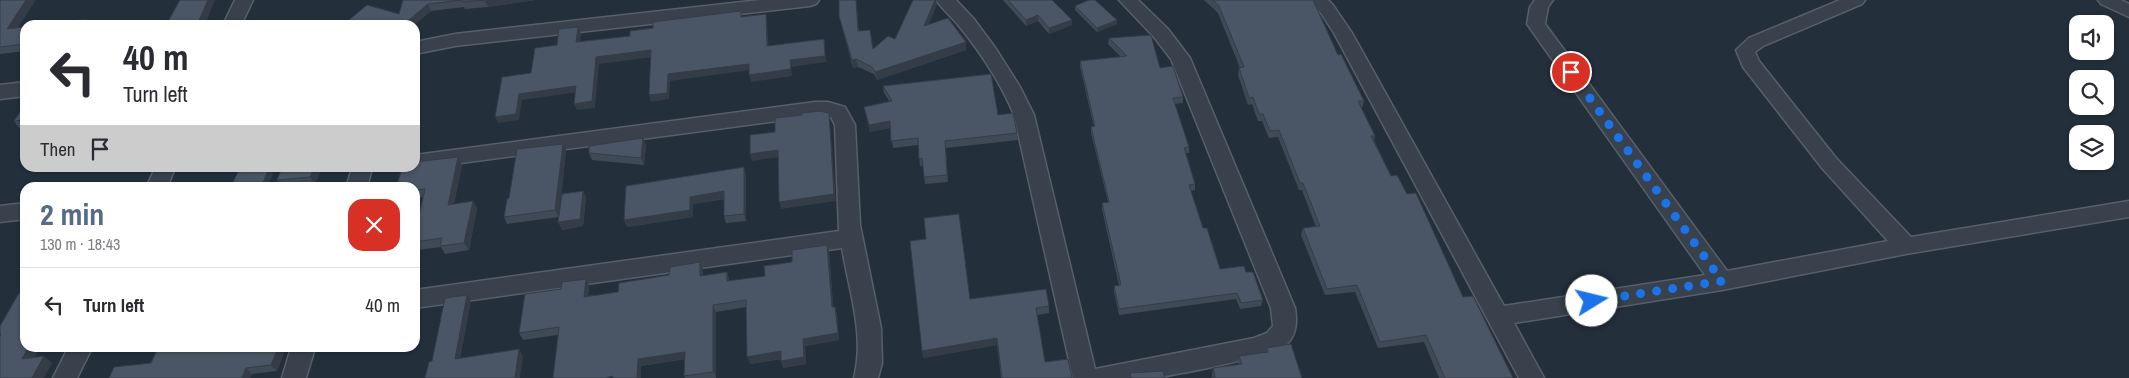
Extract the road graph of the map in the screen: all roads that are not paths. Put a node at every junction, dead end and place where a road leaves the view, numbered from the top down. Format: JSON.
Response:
{"nodes":[{"id":1,"x":244,"y":0,"type":"edge"},
{"id":2,"x":810,"y":0,"type":"edge"},
{"id":3,"x":945,"y":0,"type":"edge"},
{"id":4,"x":1128,"y":0,"type":"edge"},
{"id":5,"x":1317,"y":0,"type":"edge"},
{"id":6,"x":1544,"y":0,"type":"edge"},
{"id":7,"x":1856,"y":0,"type":"edge"},
{"id":8,"x":2107,"y":0,"type":"edge"},
{"id":9,"x":2129,"y":11,"type":"edge"},
{"id":10,"x":234,"y":20,"type":"edge"},
{"id":11,"x":420,"y":47,"type":"edge"},
{"id":12,"x":20,"y":90,"type":"edge"},
{"id":13,"x":0,"y":92,"type":"edge"},
{"id":14,"x":420,"y":161,"type":"edge"},
{"id":15,"x":2129,"y":209,"type":"edge"},
{"id":16,"x":20,"y":212,"type":"edge"},
{"id":17,"x":0,"y":214,"type":"edge"},
{"id":18,"x":851,"y":238,"type":"junction"},
{"id":19,"x":1906,"y":246,"type":"junction"},
{"id":20,"x":1722,"y":281,"type":"junction"},
{"id":21,"x":420,"y":298,"type":"edge"},
{"id":22,"x":1498,"y":316,"type":"junction"},
{"id":23,"x":78,"y":352,"type":"edge"},
{"id":24,"x":302,"y":352,"type":"edge"},
{"id":25,"x":65,"y":378,"type":"edge"},
{"id":26,"x":294,"y":378,"type":"edge"},
{"id":27,"x":866,"y":378,"type":"edge"},
{"id":28,"x":1085,"y":378,"type":"edge"},
{"id":29,"x":1098,"y":378,"type":"edge"},
{"id":30,"x":1532,"y":378,"type":"edge"}],
"edges":[{"from":1,"to":10,"type":"street"},
{"from":2,"to":11,"type":"street"},
{"from":3,"to":28,"type":"street"},
{"from":4,"to":29,"type":"street"},
{"from":5,"to":22,"type":"street"},
{"from":6,"to":20,"type":"street"},
{"from":7,"to":19,"type":"street"},
{"from":8,"to":9,"type":"street"},
{"from":12,"to":13,"type":"street"},
{"from":14,"to":18,"type":"street"},
{"from":15,"to":19,"type":"street"},
{"from":16,"to":17,"type":"street"},
{"from":18,"to":21,"type":"street"},
{"from":18,"to":27,"type":"street"},
{"from":19,"to":20,"type":"street"},
{"from":20,"to":22,"type":"street"},
{"from":22,"to":30,"type":"street"},
{"from":23,"to":25,"type":"street"},
{"from":24,"to":26,"type":"street"}]}
